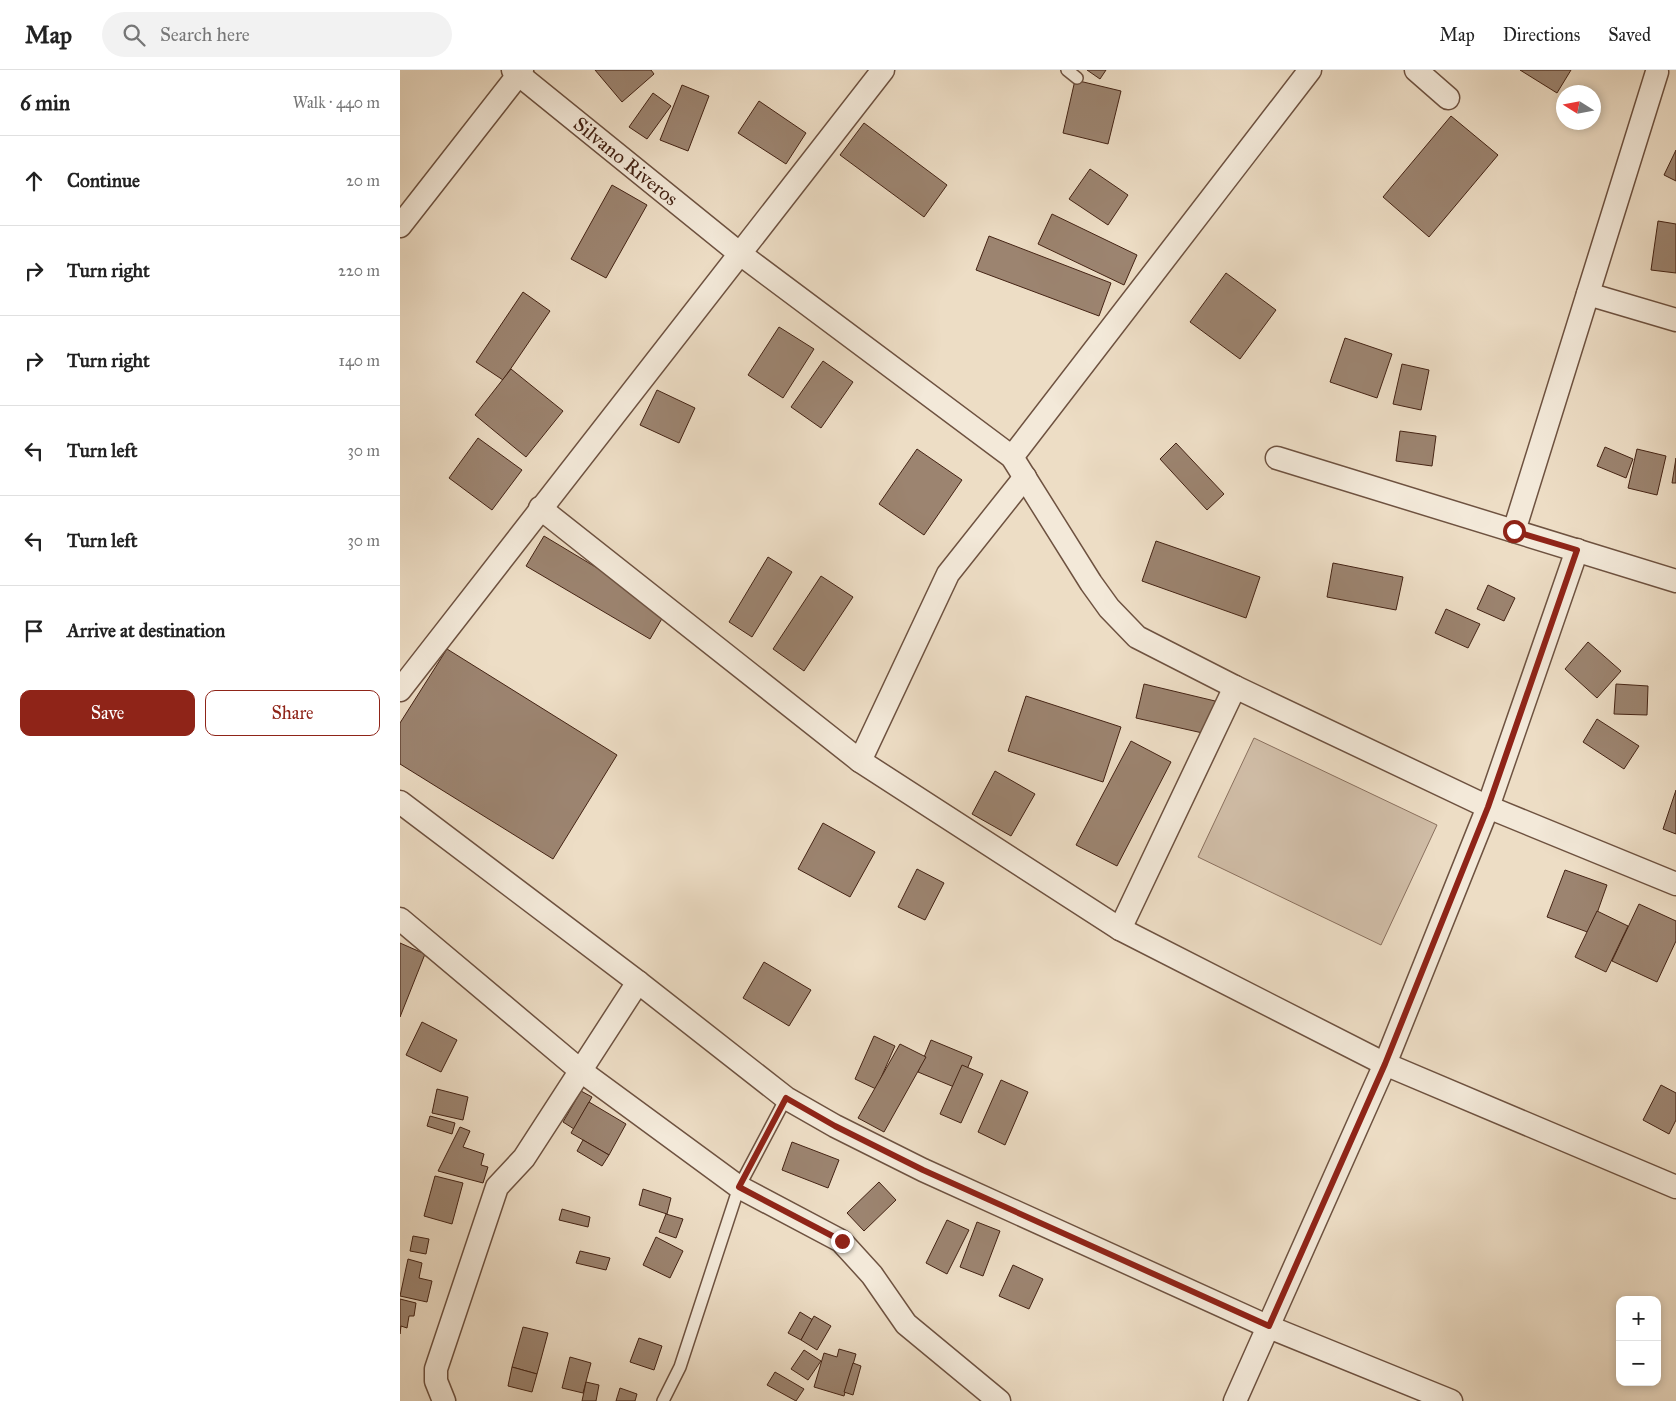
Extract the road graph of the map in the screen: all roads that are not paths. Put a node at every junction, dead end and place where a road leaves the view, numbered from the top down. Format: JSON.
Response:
{"nodes":[{"id":1,"x":883,"y":70,"type":"edge"},
{"id":2,"x":1067,"y":70,"type":"edge"},
{"id":3,"x":1310,"y":70,"type":"edge"},
{"id":4,"x":1416,"y":70,"type":"edge"},
{"id":5,"x":518,"y":71,"type":"edge"},
{"id":6,"x":1661,"y":73,"type":"edge"},
{"id":7,"x":1077,"y":78,"type":"dead end"},
{"id":8,"x":1448,"y":98,"type":"dead end"},
{"id":9,"x":400,"y":226,"type":"edge"},
{"id":10,"x":739,"y":253,"type":"junction"},
{"id":11,"x":1588,"y":294,"type":"junction"},
{"id":12,"x":1676,"y":320,"type":"edge"},
{"id":13,"x":1012,"y":457,"type":"junction"},
{"id":14,"x":1277,"y":458,"type":"dead end"},
{"id":15,"x":1025,"y":477,"type":"junction"},
{"id":16,"x":540,"y":508,"type":"junction"},
{"id":17,"x":1514,"y":531,"type":"junction"},
{"id":18,"x":1577,"y":550,"type":"junction"},
{"id":19,"x":1676,"y":581,"type":"edge"},
{"id":20,"x":1235,"y":687,"type":"junction"},
{"id":21,"x":400,"y":690,"type":"edge"},
{"id":22,"x":860,"y":761,"type":"junction"},
{"id":23,"x":400,"y":802,"type":"edge"},
{"id":24,"x":1488,"y":807,"type":"junction"},
{"id":25,"x":1676,"y":884,"type":"edge"},
{"id":26,"x":400,"y":919,"type":"edge"},
{"id":27,"x":1120,"y":929,"type":"junction"},
{"id":28,"x":638,"y":982,"type":"junction"},
{"id":29,"x":1385,"y":1064,"type":"junction"},
{"id":30,"x":581,"y":1071,"type":"junction"},
{"id":31,"x":786,"y":1098,"type":"junction"},
{"id":32,"x":739,"y":1187,"type":"junction"},
{"id":33,"x":1676,"y":1187,"type":"edge"},
{"id":34,"x":1269,"y":1326,"type":"junction"},
{"id":35,"x":447,"y":1400,"type":"edge"},
{"id":36,"x":663,"y":1401,"type":"edge"},
{"id":37,"x":999,"y":1401,"type":"edge"},
{"id":38,"x":1235,"y":1401,"type":"edge"},
{"id":39,"x":1451,"y":1401,"type":"edge"}],
"edges":[{"from":1,"to":10,"type":"street"},
{"from":2,"to":7,"type":"lane"},
{"from":3,"to":13,"type":"street"},
{"from":4,"to":8,"type":"street"},
{"from":5,"to":9,"type":"street"},
{"from":5,"to":10,"type":"street","name":"Silvano Riveros"},
{"from":6,"to":11,"type":"street"},
{"from":10,"to":13,"type":"street","name":"Silvano Riveros"},
{"from":10,"to":16,"type":"street"},
{"from":11,"to":12,"type":"street"},
{"from":11,"to":17,"type":"street"},
{"from":13,"to":15,"type":"street"},
{"from":14,"to":17,"type":"street"},
{"from":15,"to":20,"type":"street"},
{"from":15,"to":22,"type":"street"},
{"from":16,"to":21,"type":"street"},
{"from":16,"to":22,"type":"street"},
{"from":17,"to":18,"type":"street"},
{"from":18,"to":19,"type":"street"},
{"from":18,"to":24,"type":"street"},
{"from":20,"to":24,"type":"street"},
{"from":20,"to":27,"type":"street"},
{"from":22,"to":27,"type":"street"},
{"from":23,"to":28,"type":"street"},
{"from":24,"to":25,"type":"street"},
{"from":24,"to":29,"type":"street"},
{"from":26,"to":30,"type":"street"},
{"from":27,"to":29,"type":"street"},
{"from":28,"to":30,"type":"street"},
{"from":28,"to":31,"type":"street"},
{"from":29,"to":33,"type":"street"},
{"from":29,"to":34,"type":"street"},
{"from":30,"to":32,"type":"street"},
{"from":30,"to":35,"type":"street"},
{"from":31,"to":32,"type":"lane"},
{"from":31,"to":34,"type":"street"},
{"from":32,"to":36,"type":"lane"},
{"from":32,"to":37,"type":"street"},
{"from":34,"to":38,"type":"street"},
{"from":34,"to":39,"type":"street"}]}
